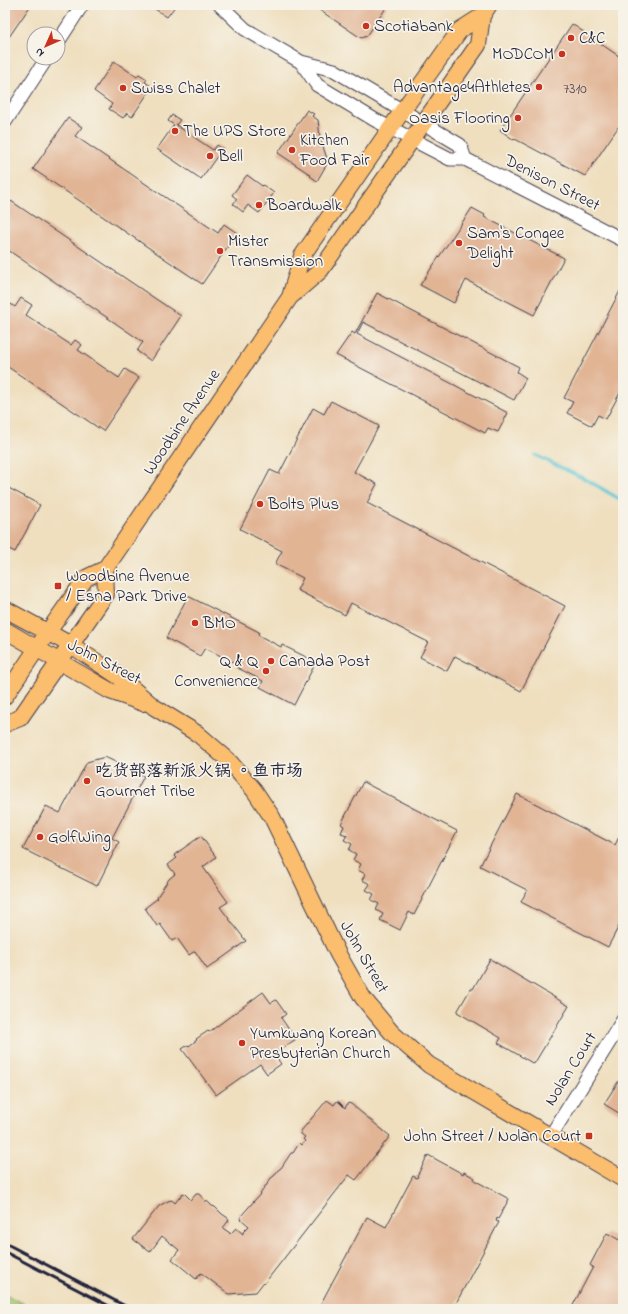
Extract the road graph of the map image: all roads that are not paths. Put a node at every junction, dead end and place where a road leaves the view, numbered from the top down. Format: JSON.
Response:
{"nodes":[{"id":1,"x":82,"y":5,"type":"edge"},
{"id":2,"x":220,"y":5,"type":"edge"},
{"id":3,"x":485,"y":11,"type":"edge"},
{"id":4,"x":66,"y":30,"type":"edge"},
{"id":5,"x":301,"y":62,"type":"junction"},
{"id":6,"x":42,"y":66,"type":"edge"},
{"id":7,"x":403,"y":110,"type":"junction"},
{"id":8,"x":5,"y":122,"type":"edge"},
{"id":9,"x":424,"y":123,"type":"junction"},
{"id":10,"x":390,"y":128,"type":"junction"},
{"id":11,"x":411,"y":140,"type":"junction"},
{"id":12,"x":465,"y":159,"type":"junction"},
{"id":13,"x":623,"y":240,"type":"edge"},
{"id":14,"x":290,"y":297,"type":"junction"},
{"id":15,"x":105,"y":569,"type":"junction"},
{"id":16,"x":5,"y":608,"type":"edge"},
{"id":17,"x":5,"y":630,"type":"edge"},
{"id":18,"x":48,"y":632,"type":"junction"},
{"id":19,"x":71,"y":645,"type":"junction"},
{"id":20,"x":37,"y":648,"type":"junction"},
{"id":21,"x":59,"y":661,"type":"junction"},
{"id":22,"x":5,"y":696,"type":"edge"},
{"id":23,"x":154,"y":707,"type":"junction"},
{"id":24,"x":5,"y":724,"type":"edge"},
{"id":25,"x":623,"y":1020,"type":"edge"},
{"id":26,"x":550,"y":1137,"type":"junction"},
{"id":27,"x":623,"y":1179,"type":"edge"}],
"edges":[{"from":1,"to":4,"type":"street"},
{"from":2,"to":5,"type":"street","name":"Denison Street"},
{"from":3,"to":7,"type":"main road","name":"Woodbine Avenue"},
{"from":3,"to":9,"type":"main road","name":"Woodbine Avenue"},
{"from":5,"to":7,"type":"street","name":"Denison Street"},
{"from":5,"to":10,"type":"street","name":"Denison Street"},
{"from":6,"to":8,"type":"street"},
{"from":7,"to":9,"type":"street","name":"Denison Street"},
{"from":7,"to":10,"type":"main road","name":"Woodbine Avenue"},
{"from":9,"to":11,"type":"main road","name":"Woodbine Avenue"},
{"from":9,"to":12,"type":"street","name":"Denison Street"},
{"from":10,"to":11,"type":"street","name":"Denison Street"},
{"from":10,"to":14,"type":"main road","name":"Woodbine Avenue"},
{"from":11,"to":12,"type":"street","name":"Denison Street"},
{"from":11,"to":14,"type":"main road","name":"Woodbine Avenue"},
{"from":12,"to":13,"type":"street","name":"Denison Street"},
{"from":14,"to":15,"type":"main road","name":"Woodbine Avenue"},
{"from":15,"to":18,"type":"main road"},
{"from":15,"to":19,"type":"main road"},
{"from":16,"to":18,"type":"main road","name":"John Street"},
{"from":17,"to":20,"type":"main road","name":"John Street"},
{"from":18,"to":19,"type":"main road","name":"John Street"},
{"from":18,"to":20,"type":"main road"},
{"from":19,"to":21,"type":"main road"},
{"from":19,"to":23,"type":"main road","name":"John Street"},
{"from":20,"to":21,"type":"main road","name":"John Street"},
{"from":20,"to":22,"type":"main road"},
{"from":21,"to":23,"type":"main road","name":"John Street"},
{"from":21,"to":24,"type":"main road"},
{"from":23,"to":26,"type":"main road","name":"John Street"},
{"from":25,"to":26,"type":"street","name":"Nolan Court"},
{"from":26,"to":27,"type":"main road","name":"John Street"}]}
